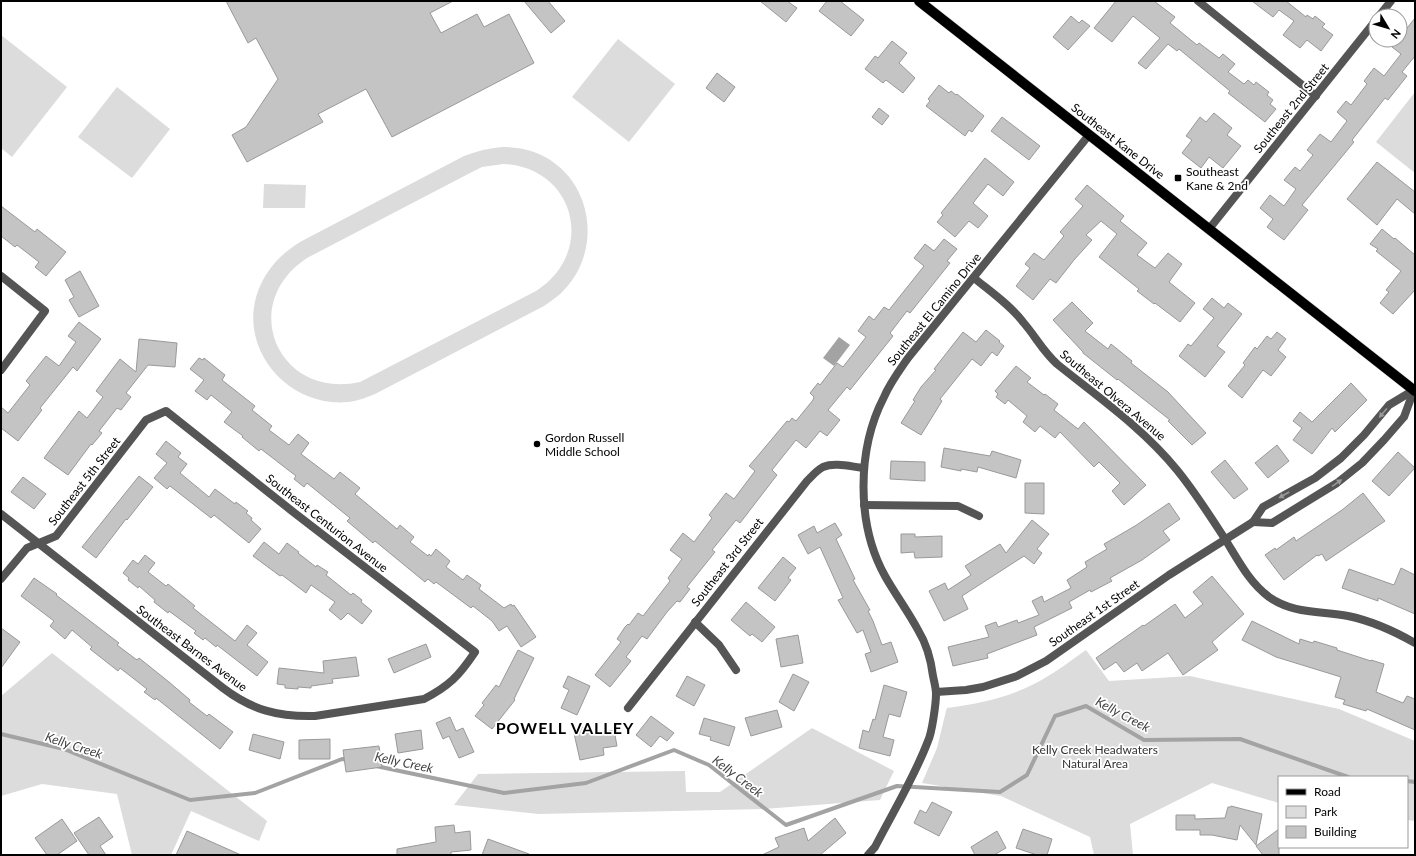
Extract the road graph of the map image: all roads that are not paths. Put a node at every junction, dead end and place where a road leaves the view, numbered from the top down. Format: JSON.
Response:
{"nodes":[{"id":1,"x":919,"y":1,"type":"edge"},
{"id":2,"x":1198,"y":1,"type":"edge"},
{"id":3,"x":1368,"y":30,"type":"edge"},
{"id":4,"x":1316,"y":96,"type":"junction"},
{"id":5,"x":1089,"y":135,"type":"junction"},
{"id":6,"x":1209,"y":229,"type":"junction"},
{"id":7,"x":1,"y":276,"type":"edge"},
{"id":8,"x":974,"y":278,"type":"junction"},
{"id":9,"x":1,"y":370,"type":"edge"},
{"id":10,"x":1414,"y":390,"type":"edge"},
{"id":11,"x":166,"y":411,"type":"joint"},
{"id":12,"x":864,"y":468,"type":"junction"},
{"id":13,"x":864,"y":505,"type":"junction"},
{"id":14,"x":1,"y":514,"type":"edge"},
{"id":15,"x":979,"y":516,"type":"dead end"},
{"id":16,"x":1253,"y":522,"type":"junction"},
{"id":17,"x":1225,"y":539,"type":"junction"},
{"id":18,"x":37,"y":544,"type":"junction"},
{"id":19,"x":1,"y":579,"type":"edge"},
{"id":20,"x":695,"y":622,"type":"junction"},
{"id":21,"x":1415,"y":643,"type":"edge"},
{"id":22,"x":475,"y":652,"type":"joint"},
{"id":23,"x":736,"y":670,"type":"dead end"},
{"id":24,"x":936,"y":692,"type":"junction"},
{"id":25,"x":628,"y":708,"type":"dead end"},
{"id":26,"x":868,"y":855,"type":"edge"}],
"edges":[{"from":1,"to":5,"type":"main road","name":"Southeast Kane Drive"},
{"from":2,"to":4,"type":"street"},
{"from":3,"to":4,"type":"street","name":"Southeast 2nd Street"},
{"from":4,"to":6,"type":"street","name":"Southeast 2nd Street"},
{"from":5,"to":6,"type":"main road","name":"Southeast Kane Drive"},
{"from":5,"to":8,"type":"street","name":"Southeast El Camino Drive"},
{"from":6,"to":10,"type":"main road","name":"Southeast Kane Drive"},
{"from":7,"to":9,"type":"street"},
{"from":8,"to":12,"type":"street","name":"Southeast El Camino Drive"},
{"from":8,"to":17,"type":"street","name":"Southeast Olvera Avenue"},
{"from":10,"to":16,"type":"street","name":"Southeast 1st Street","one_way":true},
{"from":16,"to":10,"type":"street","one_way":true},
{"from":11,"to":18,"type":"street","name":"Southeast 5th Street"},
{"from":11,"to":22,"type":"street","name":"Southeast Centurion Avenue"},
{"from":12,"to":13,"type":"street","name":"Southeast El Camino Drive"},
{"from":12,"to":20,"type":"street","name":"Southeast 3rd Street"},
{"from":13,"to":15,"type":"street"},
{"from":13,"to":24,"type":"street","name":"Southeast El Camino Drive"},
{"from":14,"to":18,"type":"street","name":"Southeast Barnes Avenue"},
{"from":16,"to":17,"type":"street","name":"Southeast 1st Street"},
{"from":17,"to":21,"type":"street","name":"Southeast Olvera Avenue"},
{"from":17,"to":24,"type":"street","name":"Southeast 1st Street"},
{"from":18,"to":19,"type":"street","name":"Southeast 5th Street"},
{"from":18,"to":22,"type":"street","name":"Southeast Barnes Avenue"},
{"from":20,"to":23,"type":"street"},
{"from":20,"to":25,"type":"street","name":"Southeast 3rd Street"},
{"from":24,"to":26,"type":"street","name":"Southeast El Camino Drive"}]}
